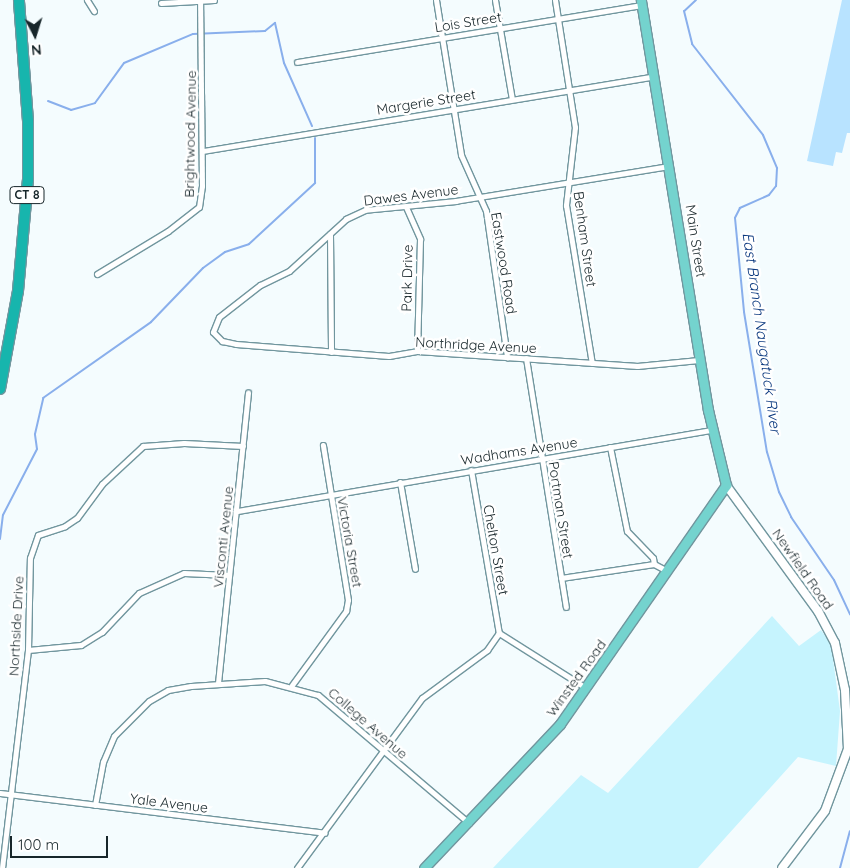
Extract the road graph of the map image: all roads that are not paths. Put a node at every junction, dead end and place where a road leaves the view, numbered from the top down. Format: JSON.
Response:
{"nodes":[{"id":1,"x":19,"y":0,"type":"edge"},
{"id":2,"x":87,"y":0,"type":"edge"},
{"id":3,"x":200,"y":0,"type":"edge"},
{"id":4,"x":214,"y":0,"type":"edge"},
{"id":5,"x":436,"y":0,"type":"edge"},
{"id":6,"x":495,"y":0,"type":"edge"},
{"id":7,"x":556,"y":0,"type":"edge"},
{"id":8,"x":642,"y":2,"type":"edge"},
{"id":9,"x":161,"y":3,"type":"dead end"},
{"id":10,"x":94,"y":11,"type":"dead end"},
{"id":11,"x":558,"y":18,"type":"junction"},
{"id":12,"x":500,"y":28,"type":"junction"},
{"id":13,"x":442,"y":37,"type":"junction"},
{"id":14,"x":297,"y":62,"type":"dead end"},
{"id":15,"x":654,"y":76,"type":"junction"},
{"id":16,"x":570,"y":90,"type":"junction"},
{"id":17,"x":512,"y":99,"type":"junction"},
{"id":18,"x":454,"y":108,"type":"junction"},
{"id":19,"x":202,"y":151,"type":"junction"},
{"id":20,"x":670,"y":166,"type":"junction"},
{"id":21,"x":567,"y":182,"type":"junction"},
{"id":22,"x":481,"y":196,"type":"junction"},
{"id":23,"x":406,"y":208,"type":"junction"},
{"id":24,"x":330,"y":234,"type":"junction"},
{"id":25,"x":97,"y":274,"type":"dead end"},
{"id":26,"x":219,"y":317,"type":"joint"},
{"id":27,"x":331,"y":352,"type":"junction"},
{"id":28,"x":417,"y":352,"type":"junction"},
{"id":29,"x":507,"y":357,"type":"junction"},
{"id":30,"x":526,"y":358,"type":"junction"},
{"id":31,"x":699,"y":360,"type":"junction"},
{"id":32,"x":592,"y":363,"type":"junction"},
{"id":33,"x":0,"y":389,"type":"edge"},
{"id":34,"x":248,"y":393,"type":"dead end"},
{"id":35,"x":712,"y":430,"type":"junction"},
{"id":36,"x":323,"y":445,"type":"dead end"},
{"id":37,"x":243,"y":446,"type":"junction"},
{"id":38,"x":610,"y":447,"type":"junction"},
{"id":39,"x":541,"y":458,"type":"junction"},
{"id":40,"x":471,"y":470,"type":"junction"},
{"id":41,"x":400,"y":482,"type":"junction"},
{"id":42,"x":726,"y":485,"type":"junction"},
{"id":43,"x":330,"y":494,"type":"junction"},
{"id":44,"x":237,"y":511,"type":"junction"},
{"id":45,"x":654,"y":564,"type":"junction"},
{"id":46,"x":415,"y":569,"type":"dead end"},
{"id":47,"x":667,"y":571,"type":"junction"},
{"id":48,"x":228,"y":575,"type":"junction"},
{"id":49,"x":560,"y":578,"type":"junction"},
{"id":50,"x":566,"y":606,"type":"dead end"},
{"id":51,"x":499,"y":633,"type":"junction"},
{"id":52,"x":28,"y":650,"type":"junction"},
{"id":53,"x":218,"y":683,"type":"junction"},
{"id":54,"x":292,"y":685,"type":"junction"},
{"id":55,"x":586,"y":688,"type":"junction"},
{"id":56,"x":382,"y":750,"type":"junction"},
{"id":57,"x":0,"y":793,"type":"edge"},
{"id":58,"x":11,"y":795,"type":"junction"},
{"id":59,"x":95,"y":805,"type":"junction"},
{"id":60,"x":468,"y":823,"type":"junction"},
{"id":61,"x":325,"y":833,"type":"junction"},
{"id":62,"x":2,"y":868,"type":"edge"},
{"id":63,"x":297,"y":868,"type":"edge"},
{"id":64,"x":424,"y":868,"type":"edge"},
{"id":65,"x":782,"y":868,"type":"edge"}],
"edges":[{"from":1,"to":33,"type":"highway","number":"CT 8"},
{"from":2,"to":10,"type":"street"},
{"from":3,"to":4,"type":"street"},
{"from":3,"to":9,"type":"street"},
{"from":3,"to":19,"type":"street","name":"Brightwood Avenue"},
{"from":5,"to":13,"type":"street","name":"Eastwood Road"},
{"from":6,"to":12,"type":"street"},
{"from":7,"to":11,"type":"street","name":"Benham Street"},
{"from":8,"to":11,"type":"street","name":"Lois Street"},
{"from":8,"to":15,"type":"main road","name":"Main Street"},
{"from":11,"to":12,"type":"street","name":"Lois Street"},
{"from":11,"to":16,"type":"street","name":"Benham Street"},
{"from":12,"to":13,"type":"street","name":"Lois Street"},
{"from":12,"to":17,"type":"street"},
{"from":13,"to":14,"type":"street","name":"Lois Street"},
{"from":13,"to":18,"type":"street","name":"Eastwood Road"},
{"from":15,"to":16,"type":"street","name":"Margerie Street"},
{"from":15,"to":20,"type":"main road","name":"Main Street"},
{"from":16,"to":17,"type":"street","name":"Margerie Street"},
{"from":16,"to":21,"type":"street","name":"Benham Street"},
{"from":17,"to":18,"type":"street","name":"Margerie Street"},
{"from":18,"to":19,"type":"street","name":"Margerie Street"},
{"from":18,"to":22,"type":"street","name":"Eastwood Road"},
{"from":19,"to":25,"type":"street","name":"Brightwood Avenue"},
{"from":20,"to":21,"type":"street","name":"Dawes Avenue"},
{"from":20,"to":31,"type":"main road","name":"Main Street"},
{"from":21,"to":22,"type":"street","name":"Dawes Avenue"},
{"from":21,"to":32,"type":"street","name":"Benham Street"},
{"from":22,"to":23,"type":"street","name":"Dawes Avenue"},
{"from":22,"to":29,"type":"street","name":"Eastwood Road"},
{"from":23,"to":24,"type":"street","name":"Dawes Avenue"},
{"from":23,"to":28,"type":"street","name":"Park Drive"},
{"from":24,"to":26,"type":"street","name":"Dawes Avenue"},
{"from":24,"to":27,"type":"street"},
{"from":26,"to":27,"type":"street","name":"Northridge Avenue"},
{"from":27,"to":28,"type":"street","name":"Northridge Avenue"},
{"from":28,"to":29,"type":"street","name":"Northridge Avenue"},
{"from":29,"to":30,"type":"street","name":"Northridge Avenue"},
{"from":30,"to":32,"type":"street","name":"Northridge Avenue"},
{"from":30,"to":39,"type":"street","name":"Portman Street"},
{"from":31,"to":32,"type":"street","name":"Northridge Avenue"},
{"from":31,"to":35,"type":"main road","name":"Main Street"},
{"from":34,"to":37,"type":"street","name":"Visconti Avenue"},
{"from":35,"to":38,"type":"street","name":"Wadhams Avenue"},
{"from":35,"to":42,"type":"main road","name":"Main Street"},
{"from":36,"to":43,"type":"street","name":"Victoria Street"},
{"from":37,"to":44,"type":"street","name":"Visconti Avenue"},
{"from":37,"to":52,"type":"street","name":"Northside Drive"},
{"from":38,"to":39,"type":"street","name":"Wadhams Avenue"},
{"from":38,"to":45,"type":"street"},
{"from":39,"to":40,"type":"street","name":"Wadhams Avenue"},
{"from":39,"to":49,"type":"street","name":"Portman Street"},
{"from":40,"to":41,"type":"street","name":"Wadhams Avenue"},
{"from":40,"to":51,"type":"street","name":"Chelton Street"},
{"from":41,"to":43,"type":"street","name":"Wadhams Avenue"},
{"from":41,"to":46,"type":"street"},
{"from":42,"to":47,"type":"main road","name":"Winsted Road"},
{"from":42,"to":65,"type":"street","name":"Newfield Road"},
{"from":43,"to":44,"type":"street","name":"Wadhams Avenue"},
{"from":43,"to":54,"type":"street","name":"Victoria Street"},
{"from":44,"to":48,"type":"street","name":"Visconti Avenue"},
{"from":45,"to":47,"type":"street"},
{"from":45,"to":49,"type":"street"},
{"from":47,"to":55,"type":"main road","name":"Winsted Road"},
{"from":48,"to":52,"type":"street"},
{"from":48,"to":53,"type":"street","name":"Visconti Avenue"},
{"from":49,"to":50,"type":"street","name":"Portman Street"},
{"from":51,"to":55,"type":"street"},
{"from":51,"to":56,"type":"street"},
{"from":52,"to":58,"type":"street","name":"Northside Drive"},
{"from":53,"to":54,"type":"street","name":"College Avenue"},
{"from":53,"to":59,"type":"street","name":"College Avenue"},
{"from":54,"to":56,"type":"street","name":"College Avenue"},
{"from":55,"to":60,"type":"main road","name":"Winsted Road"},
{"from":56,"to":60,"type":"street","name":"College Avenue"},
{"from":56,"to":61,"type":"street"},
{"from":57,"to":58,"type":"street","name":"Yale Avenue"},
{"from":58,"to":59,"type":"street","name":"Yale Avenue"},
{"from":58,"to":62,"type":"street","name":"Northside Drive"},
{"from":59,"to":61,"type":"street","name":"Yale Avenue"},
{"from":60,"to":64,"type":"main road","name":"Winsted Road"},
{"from":61,"to":63,"type":"street"}]}
